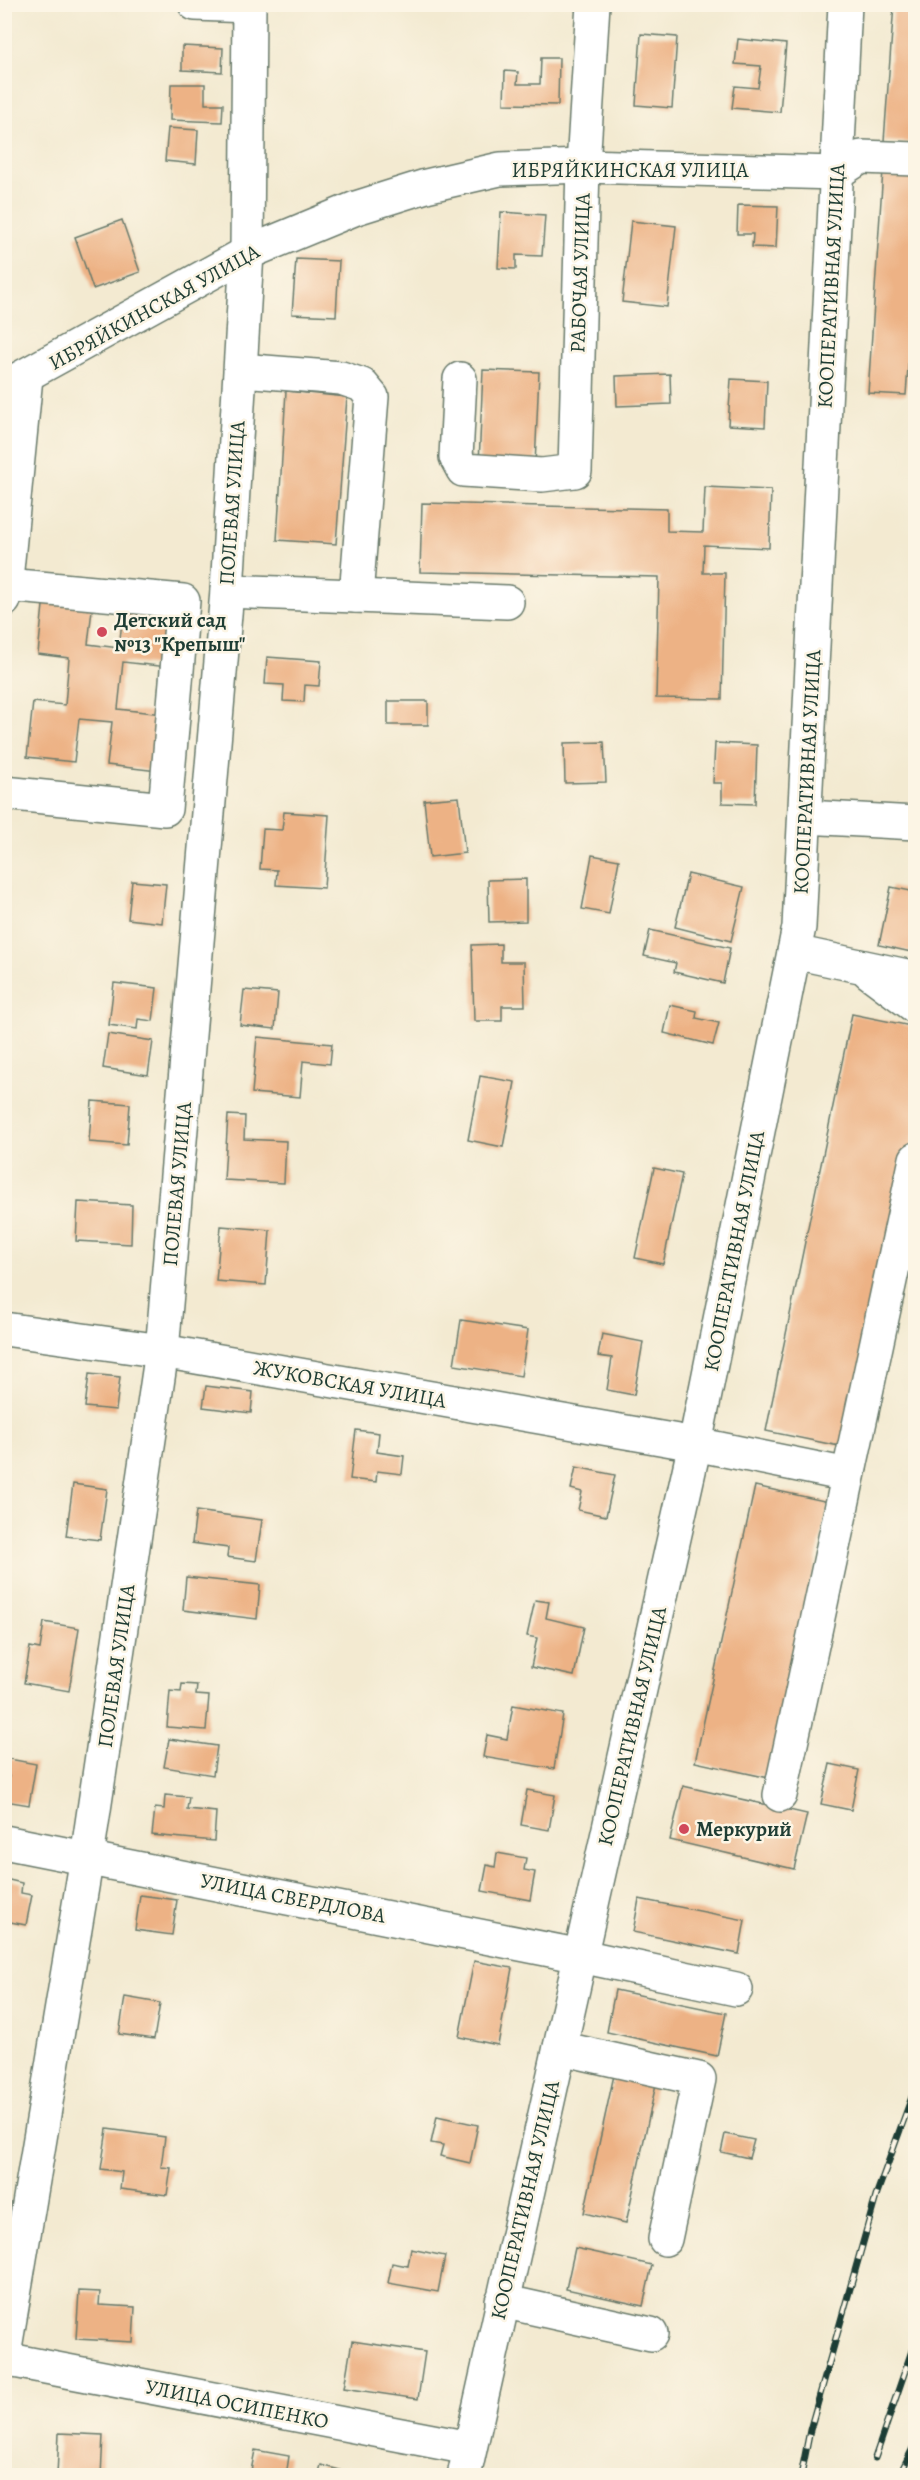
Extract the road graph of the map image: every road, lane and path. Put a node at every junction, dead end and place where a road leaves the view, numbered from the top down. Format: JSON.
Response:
{"nodes":[{"id":1,"x":195,"y":4,"type":"edge"},
{"id":2,"x":593,"y":4,"type":"edge"},
{"id":3,"x":845,"y":4,"type":"edge"},
{"id":4,"x":249,"y":5,"type":"edge"},
{"id":5,"x":915,"y":159,"type":"edge"},
{"id":6,"x":584,"y":166,"type":"junction"},
{"id":7,"x":836,"y":173,"type":"junction"},
{"id":8,"x":247,"y":254,"type":"junction"},
{"id":9,"x":241,"y":370,"type":"junction"},
{"id":10,"x":460,"y":379,"type":"dead end"},
{"id":11,"x":15,"y":382,"type":"edge"},
{"id":12,"x":227,"y":591,"type":"junction"},
{"id":13,"x":5,"y":593,"type":"edge"},
{"id":14,"x":356,"y":596,"type":"junction"},
{"id":15,"x":507,"y":602,"type":"dead end"},
{"id":16,"x":4,"y":793,"type":"edge"},
{"id":17,"x":805,"y":817,"type":"junction"},
{"id":18,"x":915,"y":823,"type":"edge"},
{"id":19,"x":794,"y":952,"type":"junction"},
{"id":20,"x":862,"y":967,"type":"junction"},
{"id":21,"x":915,"y":978,"type":"edge"},
{"id":22,"x":915,"y":1007,"type":"edge"},
{"id":23,"x":915,"y":1159,"type":"edge"},
{"id":24,"x":4,"y":1329,"type":"edge"},
{"id":25,"x":162,"y":1351,"type":"junction"},
{"id":26,"x":695,"y":1444,"type":"junction"},
{"id":27,"x":848,"y":1475,"type":"junction"},
{"id":28,"x":780,"y":1795,"type":"dead end"},
{"id":29,"x":4,"y":1842,"type":"edge"},
{"id":30,"x":87,"y":1857,"type":"junction"},
{"id":31,"x":581,"y":1956,"type":"junction"},
{"id":32,"x":736,"y":1989,"type":"dead end"},
{"id":33,"x":560,"y":2048,"type":"junction"},
{"id":34,"x":665,"y":2239,"type":"dead end"},
{"id":35,"x":502,"y":2301,"type":"junction"},
{"id":36,"x":651,"y":2334,"type":"dead end"},
{"id":37,"x":4,"y":2354,"type":"edge"},
{"id":38,"x":4,"y":2359,"type":"edge"},
{"id":39,"x":466,"y":2462,"type":"edge"}],
"edges":[{"from":1,"to":4,"type":"street"},
{"from":2,"to":6,"type":"street","name":"РАБОЧАЯ УЛИЦА"},
{"from":3,"to":7,"type":"street","name":"КООПЕРАТИВНАЯ УЛИЦА"},
{"from":4,"to":8,"type":"street","name":"ПОЛЕВАЯ УЛИЦА"},
{"from":5,"to":7,"type":"street"},
{"from":6,"to":7,"type":"street","name":"ИБРЯЙКИНСКАЯ УЛИЦА"},
{"from":6,"to":8,"type":"street","name":"ИБРЯЙКИНСКАЯ УЛИЦА"},
{"from":6,"to":10,"type":"street","name":"РАБОЧАЯ УЛИЦА"},
{"from":7,"to":17,"type":"street","name":"КООПЕРАТИВНАЯ УЛИЦА"},
{"from":8,"to":9,"type":"street","name":"ПОЛЕВАЯ УЛИЦА"},
{"from":8,"to":11,"type":"street","name":"ИБРЯЙКИНСКАЯ УЛИЦА"},
{"from":9,"to":12,"type":"street","name":"ПОЛЕВАЯ УЛИЦА"},
{"from":9,"to":14,"type":"street"},
{"from":11,"to":13,"type":"street"},
{"from":12,"to":14,"type":"street"},
{"from":12,"to":25,"type":"street","name":"ПОЛЕВАЯ УЛИЦА"},
{"from":13,"to":16,"type":"street"},
{"from":14,"to":15,"type":"street"},
{"from":17,"to":18,"type":"street"},
{"from":17,"to":19,"type":"street","name":"КООПЕРАТИВНАЯ УЛИЦА"},
{"from":19,"to":20,"type":"street"},
{"from":19,"to":26,"type":"street","name":"КООПЕРАТИВНАЯ УЛИЦА"},
{"from":20,"to":21,"type":"street"},
{"from":20,"to":22,"type":"street"},
{"from":23,"to":27,"type":"street"},
{"from":24,"to":25,"type":"street","name":"ЖУКОВСКАЯ УЛИЦА"},
{"from":25,"to":26,"type":"street","name":"ЖУКОВСКАЯ УЛИЦА"},
{"from":25,"to":30,"type":"street","name":"ПОЛЕВАЯ УЛИЦА"},
{"from":26,"to":27,"type":"street","name":"ЖУКОВСКАЯ УЛИЦА"},
{"from":26,"to":31,"type":"street","name":"КООПЕРАТИВНАЯ УЛИЦА"},
{"from":27,"to":28,"type":"street"},
{"from":29,"to":30,"type":"street","name":"УЛИЦА СВЕРДЛОВА"},
{"from":30,"to":31,"type":"street","name":"УЛИЦА СВЕРДЛОВА"},
{"from":30,"to":37,"type":"street","name":"ПОЛЕВАЯ УЛИЦА"},
{"from":31,"to":32,"type":"street","name":"УЛИЦА СВЕРДЛОВА"},
{"from":31,"to":33,"type":"street","name":"КООПЕРАТИВНАЯ УЛИЦА"},
{"from":33,"to":34,"type":"street"},
{"from":33,"to":35,"type":"street","name":"КООПЕРАТИВНАЯ УЛИЦА"},
{"from":35,"to":36,"type":"street"},
{"from":35,"to":39,"type":"street","name":"КООПЕРАТИВНАЯ УЛИЦА"},
{"from":38,"to":39,"type":"street","name":"УЛИЦА ОСИПЕНКО"}]}
